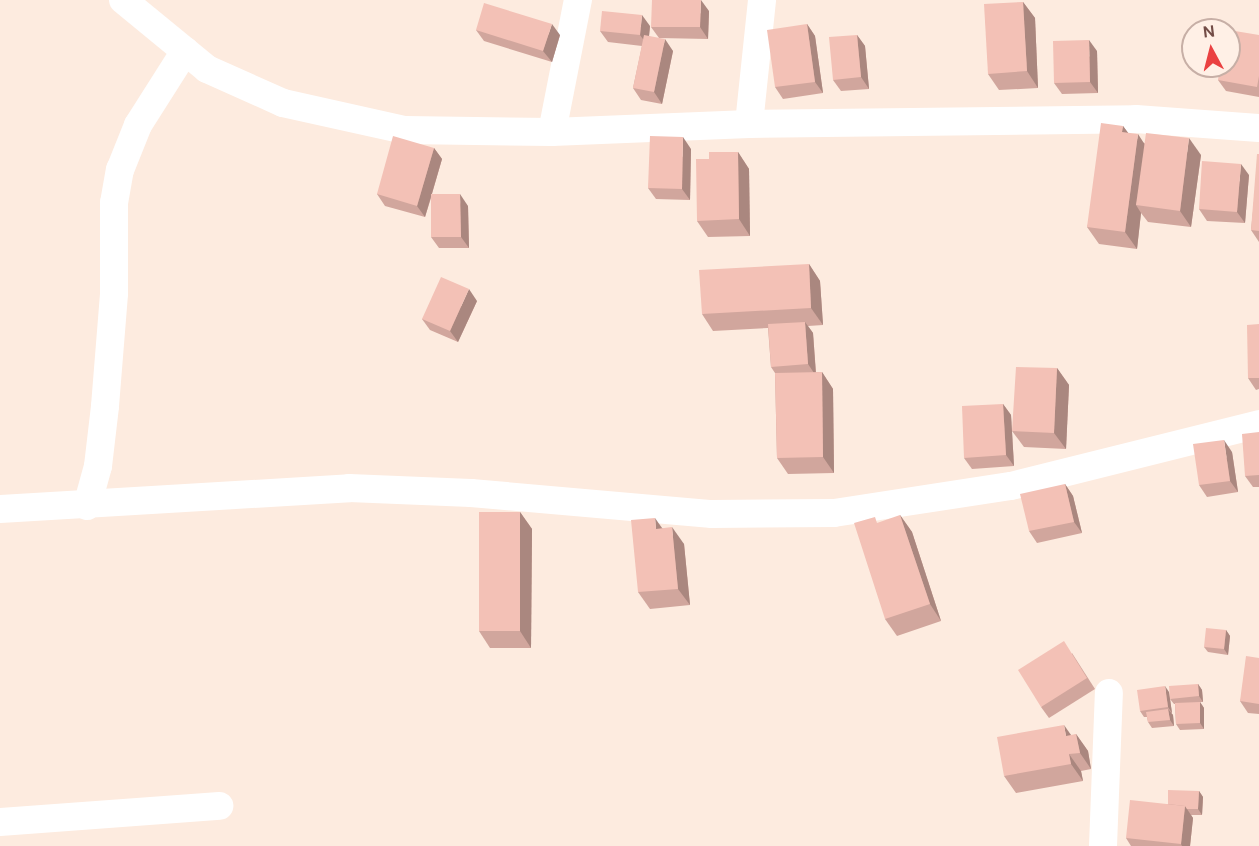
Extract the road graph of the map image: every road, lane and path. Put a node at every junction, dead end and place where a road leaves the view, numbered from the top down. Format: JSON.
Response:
{"nodes":[{"id":1,"x":123,"y":0,"type":"edge"},
{"id":2,"x":578,"y":0,"type":"edge"},
{"id":3,"x":762,"y":0,"type":"edge"},
{"id":4,"x":185,"y":51,"type":"junction"},
{"id":5,"x":749,"y":124,"type":"junction"},
{"id":6,"x":1259,"y":128,"type":"edge"},
{"id":7,"x":552,"y":132,"type":"junction"},
{"id":8,"x":1259,"y":424,"type":"edge"},
{"id":9,"x":87,"y":506,"type":"junction"},
{"id":10,"x":0,"y":509,"type":"edge"},
{"id":11,"x":1109,"y":693,"type":"dead end"},
{"id":12,"x":219,"y":806,"type":"dead end"},
{"id":13,"x":0,"y":822,"type":"edge"},
{"id":14,"x":1103,"y":846,"type":"edge"}],
"edges":[{"from":1,"to":4,"type":"street"},
{"from":2,"to":7,"type":"street"},
{"from":3,"to":5,"type":"street"},
{"from":4,"to":7,"type":"street"},
{"from":4,"to":9,"type":"street"},
{"from":5,"to":6,"type":"street"},
{"from":5,"to":7,"type":"street"},
{"from":8,"to":9,"type":"street"},
{"from":9,"to":10,"type":"street"},
{"from":11,"to":14,"type":"street"},
{"from":12,"to":13,"type":"street"}]}
